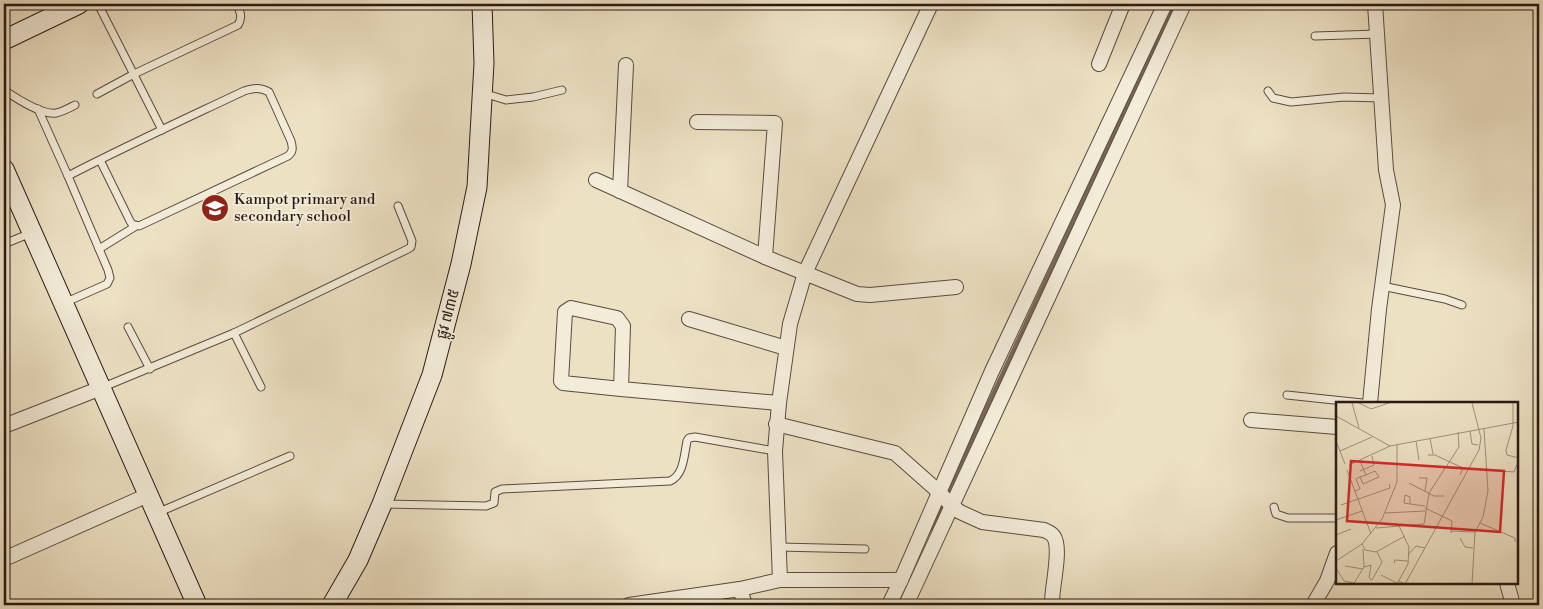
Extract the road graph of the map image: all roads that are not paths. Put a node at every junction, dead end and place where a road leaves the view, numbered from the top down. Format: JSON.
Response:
{"nodes":[{"id":1,"x":79,"y":4,"type":"edge"},
{"id":2,"x":98,"y":4,"type":"edge"},
{"id":3,"x":237,"y":4,"type":"edge"},
{"id":4,"x":482,"y":4,"type":"edge"},
{"id":5,"x":930,"y":4,"type":"edge"},
{"id":6,"x":1123,"y":4,"type":"edge"},
{"id":7,"x":1166,"y":4,"type":"edge"},
{"id":8,"x":1184,"y":4,"type":"edge"},
{"id":9,"x":1376,"y":4,"type":"edge"},
{"id":10,"x":1377,"y":34,"type":"junction"},
{"id":11,"x":1316,"y":36,"type":"dead end"},
{"id":12,"x":4,"y":40,"type":"edge"},
{"id":13,"x":1099,"y":64,"type":"dead end"},
{"id":14,"x":626,"y":65,"type":"dead end"},
{"id":15,"x":134,"y":74,"type":"junction"},
{"id":16,"x":4,"y":90,"type":"edge"},
{"id":17,"x":562,"y":90,"type":"dead end"},
{"id":18,"x":1268,"y":90,"type":"dead end"},
{"id":19,"x":482,"y":92,"type":"junction"},
{"id":20,"x":97,"y":94,"type":"dead end"},
{"id":21,"x":1382,"y":98,"type":"junction"},
{"id":22,"x":75,"y":105,"type":"dead end"},
{"id":23,"x":38,"y":109,"type":"junction"},
{"id":24,"x":697,"y":122,"type":"dead end"},
{"id":25,"x":162,"y":130,"type":"junction"},
{"id":26,"x":100,"y":160,"type":"junction"},
{"id":27,"x":4,"y":172,"type":"edge"},
{"id":28,"x":68,"y":176,"type":"junction"},
{"id":29,"x":596,"y":180,"type":"dead end"},
{"id":30,"x":620,"y":191,"type":"junction"},
{"id":31,"x":398,"y":206,"type":"dead end"},
{"id":32,"x":136,"y":226,"type":"junction"},
{"id":33,"x":32,"y":233,"type":"junction"},
{"id":34,"x":4,"y":244,"type":"edge"},
{"id":35,"x":99,"y":250,"type":"junction"},
{"id":36,"x":764,"y":256,"type":"junction"},
{"id":37,"x":805,"y":273,"type":"junction"},
{"id":38,"x":956,"y":286,"type":"dead end"},
{"id":39,"x":1382,"y":286,"type":"junction"},
{"id":40,"x":64,"y":303,"type":"junction"},
{"id":41,"x":1462,"y":305,"type":"dead end"},
{"id":42,"x":689,"y":319,"type":"dead end"},
{"id":43,"x":128,"y":327,"type":"dead end"},
{"id":44,"x":234,"y":333,"type":"junction"},
{"id":45,"x":786,"y":348,"type":"junction"},
{"id":46,"x":150,"y":369,"type":"junction"},
{"id":47,"x":260,"y":387,"type":"dead end"},
{"id":48,"x":101,"y":388,"type":"junction"},
{"id":49,"x":621,"y":389,"type":"junction"},
{"id":50,"x":1286,"y":395,"type":"dead end"},
{"id":51,"x":1352,"y":402,"type":"edge"},
{"id":52,"x":1370,"y":402,"type":"edge"},
{"id":53,"x":779,"y":403,"type":"junction"},
{"id":54,"x":1251,"y":420,"type":"dead end"},
{"id":55,"x":776,"y":424,"type":"junction"},
{"id":56,"x":4,"y":426,"type":"edge"},
{"id":57,"x":1336,"y":427,"type":"edge"},
{"id":58,"x":775,"y":451,"type":"junction"},
{"id":59,"x":290,"y":456,"type":"dead end"},
{"id":60,"x":939,"y":492,"type":"junction"},
{"id":61,"x":148,"y":495,"type":"junction"},
{"id":62,"x":382,"y":504,"type":"junction"},
{"id":63,"x":952,"y":506,"type":"junction"},
{"id":64,"x":1274,"y":506,"type":"dead end"},
{"id":65,"x":156,"y":513,"type":"junction"},
{"id":66,"x":1336,"y":518,"type":"edge"},
{"id":67,"x":779,"y":547,"type":"junction"},
{"id":68,"x":865,"y":549,"type":"dead end"},
{"id":69,"x":1336,"y":556,"type":"edge"},
{"id":70,"x":4,"y":559,"type":"edge"},
{"id":71,"x":780,"y":580,"type":"junction"},
{"id":72,"x":901,"y":580,"type":"junction"},
{"id":73,"x":1507,"y":584,"type":"edge"},
{"id":74,"x":740,"y":589,"type":"junction"},
{"id":75,"x":671,"y":603,"type":"edge"},
{"id":76,"x":197,"y":605,"type":"edge"},
{"id":77,"x":332,"y":605,"type":"edge"},
{"id":78,"x":629,"y":605,"type":"edge"},
{"id":79,"x":745,"y":605,"type":"edge"},
{"id":80,"x":889,"y":605,"type":"edge"},
{"id":81,"x":906,"y":605,"type":"edge"},
{"id":82,"x":1052,"y":605,"type":"edge"},
{"id":83,"x":1313,"y":605,"type":"edge"},
{"id":84,"x":1512,"y":605,"type":"edge"}],
"edges":[{"from":1,"to":12,"type":"street"},
{"from":2,"to":15,"type":"lane"},
{"from":3,"to":15,"type":"lane"},
{"from":4,"to":19,"type":"street","name":"ផ្លូវ ៧៣៥"},
{"from":5,"to":37,"type":"street"},
{"from":6,"to":13,"type":"street"},
{"from":7,"to":60,"type":"street"},
{"from":8,"to":63,"type":"street"},
{"from":9,"to":10,"type":"street"},
{"from":10,"to":11,"type":"lane"},
{"from":10,"to":21,"type":"street"},
{"from":14,"to":30,"type":"street"},
{"from":15,"to":20,"type":"lane"},
{"from":15,"to":25,"type":"lane"},
{"from":16,"to":23,"type":"lane"},
{"from":17,"to":19,"type":"lane"},
{"from":18,"to":21,"type":"lane"},
{"from":19,"to":62,"type":"street","name":"ផ្លូវ ៧៣៥"},
{"from":21,"to":39,"type":"street"},
{"from":22,"to":23,"type":"lane"},
{"from":23,"to":28,"type":"lane"},
{"from":24,"to":36,"type":"street"},
{"from":25,"to":26,"type":"lane"},
{"from":25,"to":32,"type":"lane"},
{"from":26,"to":28,"type":"lane"},
{"from":26,"to":32,"type":"lane"},
{"from":27,"to":33,"type":"street"},
{"from":28,"to":35,"type":"lane"},
{"from":29,"to":30,"type":"street"},
{"from":30,"to":36,"type":"street"},
{"from":31,"to":44,"type":"lane"},
{"from":32,"to":35,"type":"lane"},
{"from":33,"to":34,"type":"lane"},
{"from":33,"to":40,"type":"street"},
{"from":35,"to":40,"type":"lane"},
{"from":36,"to":37,"type":"street"},
{"from":37,"to":38,"type":"street"},
{"from":37,"to":45,"type":"street"},
{"from":39,"to":41,"type":"lane"},
{"from":39,"to":52,"type":"street"},
{"from":40,"to":48,"type":"street"},
{"from":42,"to":45,"type":"street"},
{"from":43,"to":46,"type":"lane"},
{"from":44,"to":46,"type":"lane"},
{"from":44,"to":47,"type":"lane"},
{"from":45,"to":53,"type":"street"},
{"from":46,"to":48,"type":"lane"},
{"from":48,"to":56,"type":"street"},
{"from":48,"to":61,"type":"street"},
{"from":49,"to":49,"type":"street"},
{"from":49,"to":53,"type":"street"},
{"from":50,"to":51,"type":"lane"},
{"from":53,"to":55,"type":"street"},
{"from":54,"to":57,"type":"street"},
{"from":55,"to":58,"type":"street"},
{"from":55,"to":60,"type":"street"},
{"from":58,"to":62,"type":"lane"},
{"from":58,"to":67,"type":"street"},
{"from":59,"to":65,"type":"lane"},
{"from":60,"to":63,"type":"street"},
{"from":60,"to":72,"type":"street"},
{"from":61,"to":65,"type":"street"},
{"from":61,"to":70,"type":"street"},
{"from":62,"to":77,"type":"street","name":"ផ្លូវ ៧៣៥"},
{"from":63,"to":81,"type":"street"},
{"from":63,"to":82,"type":"street"},
{"from":64,"to":66,"type":"lane"},
{"from":65,"to":76,"type":"street"},
{"from":67,"to":68,"type":"lane"},
{"from":67,"to":71,"type":"street"},
{"from":69,"to":83,"type":"street"},
{"from":71,"to":72,"type":"street"},
{"from":71,"to":74,"type":"street"},
{"from":72,"to":80,"type":"street"},
{"from":73,"to":84,"type":"street"},
{"from":74,"to":75,"type":"street"},
{"from":74,"to":79,"type":"street"},
{"from":75,"to":78,"type":"street"}]}
